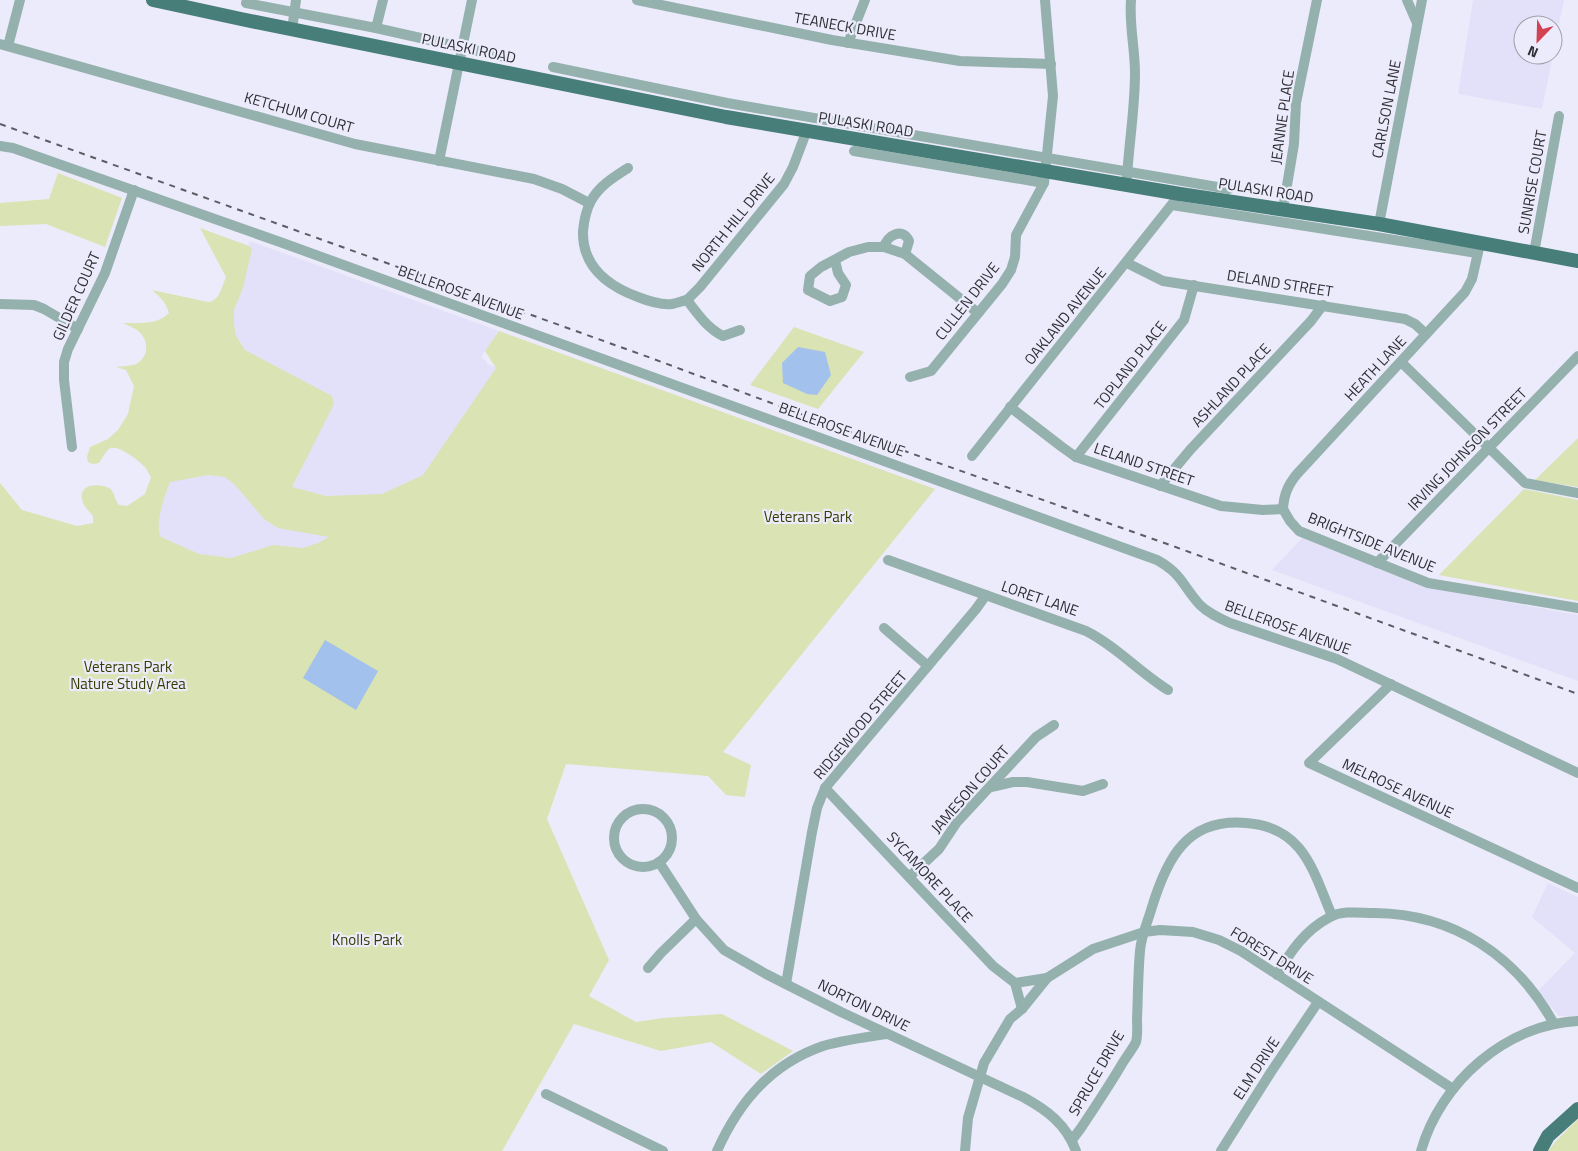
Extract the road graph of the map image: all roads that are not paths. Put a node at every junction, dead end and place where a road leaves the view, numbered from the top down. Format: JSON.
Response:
{"nodes":[{"id":1,"x":20,"y":0,"type":"edge"},
{"id":2,"x":153,"y":0,"type":"edge"},
{"id":3,"x":296,"y":0,"type":"edge"},
{"id":4,"x":383,"y":0,"type":"edge"},
{"id":5,"x":472,"y":0,"type":"edge"},
{"id":6,"x":637,"y":0,"type":"edge"},
{"id":7,"x":865,"y":0,"type":"edge"},
{"id":8,"x":1045,"y":0,"type":"edge"},
{"id":9,"x":1131,"y":0,"type":"edge"},
{"id":10,"x":1317,"y":0,"type":"edge"},
{"id":11,"x":1407,"y":0,"type":"edge"},
{"id":12,"x":1422,"y":0,"type":"edge"},
{"id":13,"x":246,"y":3,"type":"dead end"},
{"id":14,"x":294,"y":13,"type":"junction"},
{"id":15,"x":1417,"y":24,"type":"junction"},
{"id":16,"x":376,"y":28,"type":"junction"},
{"id":17,"x":292,"y":30,"type":"junction"},
{"id":18,"x":848,"y":43,"type":"junction"},
{"id":19,"x":4,"y":45,"type":"edge"},
{"id":20,"x":462,"y":48,"type":"junction"},
{"id":21,"x":505,"y":57,"type":"dead end"},
{"id":22,"x":459,"y":63,"type":"junction"},
{"id":23,"x":1051,"y":64,"type":"junction"},
{"id":24,"x":553,"y":67,"type":"dead end"},
{"id":25,"x":592,"y":75,"type":"junction"},
{"id":26,"x":589,"y":89,"type":"junction"},
{"id":27,"x":727,"y":110,"type":"junction"},
{"id":28,"x":1559,"y":116,"type":"dead end"},
{"id":29,"x":807,"y":130,"type":"junction"},
{"id":30,"x":0,"y":146,"type":"edge"},
{"id":31,"x":854,"y":151,"type":"dead end"},
{"id":32,"x":439,"y":161,"type":"junction"},
{"id":33,"x":628,"y":168,"type":"dead end"},
{"id":34,"x":1045,"y":170,"type":"junction"},
{"id":35,"x":1127,"y":177,"type":"junction"},
{"id":36,"x":1229,"y":189,"type":"dead end"},
{"id":37,"x":134,"y":190,"type":"junction"},
{"id":38,"x":1176,"y":199,"type":"junction"},
{"id":39,"x":590,"y":203,"type":"junction"},
{"id":40,"x":1283,"y":208,"type":"junction"},
{"id":41,"x":1379,"y":224,"type":"junction"},
{"id":42,"x":884,"y":247,"type":"junction"},
{"id":43,"x":1479,"y":248,"type":"junction"},
{"id":44,"x":1534,"y":253,"type":"junction"},
{"id":45,"x":905,"y":254,"type":"junction"},
{"id":46,"x":835,"y":260,"type":"dead end"},
{"id":47,"x":1578,"y":261,"type":"edge"},
{"id":48,"x":1127,"y":263,"type":"junction"},
{"id":49,"x":1194,"y":285,"type":"junction"},
{"id":50,"x":687,"y":300,"type":"junction"},
{"id":51,"x":0,"y":304,"type":"edge"},
{"id":52,"x":1323,"y":305,"type":"junction"},
{"id":53,"x":978,"y":314,"type":"junction"},
{"id":54,"x":78,"y":329,"type":"junction"},
{"id":55,"x":740,"y":330,"type":"dead end"},
{"id":56,"x":1426,"y":334,"type":"junction"},
{"id":57,"x":1578,"y":356,"type":"edge"},
{"id":58,"x":1401,"y":362,"type":"junction"},
{"id":59,"x":910,"y":377,"type":"dead end"},
{"id":60,"x":1010,"y":408,"type":"junction"},
{"id":61,"x":72,"y":447,"type":"dead end"},
{"id":62,"x":1489,"y":448,"type":"junction"},
{"id":63,"x":972,"y":456,"type":"dead end"},
{"id":64,"x":1076,"y":457,"type":"junction"},
{"id":65,"x":1160,"y":486,"type":"junction"},
{"id":66,"x":1578,"y":493,"type":"edge"},
{"id":67,"x":1283,"y":509,"type":"junction"},
{"id":68,"x":888,"y":560,"type":"dead end"},
{"id":69,"x":1377,"y":563,"type":"junction"},
{"id":70,"x":986,"y":595,"type":"junction"},
{"id":71,"x":1578,"y":608,"type":"edge"},
{"id":72,"x":884,"y":628,"type":"dead end"},
{"id":73,"x":928,"y":666,"type":"junction"},
{"id":74,"x":1391,"y":684,"type":"junction"},
{"id":75,"x":1168,"y":690,"type":"dead end"},
{"id":76,"x":1054,"y":725,"type":"dead end"},
{"id":77,"x":1578,"y":773,"type":"edge"},
{"id":78,"x":1103,"y":784,"type":"dead end"},
{"id":79,"x":991,"y":787,"type":"junction"},
{"id":80,"x":825,"y":788,"type":"junction"},
{"id":81,"x":659,"y":862,"type":"junction"},
{"id":82,"x":910,"y":876,"type":"junction"},
{"id":83,"x":1578,"y":888,"type":"edge"},
{"id":84,"x":1332,"y":916,"type":"junction"},
{"id":85,"x":696,"y":919,"type":"junction"},
{"id":86,"x":1144,"y":932,"type":"junction"},
{"id":87,"x":648,"y":968,"type":"dead end"},
{"id":88,"x":1277,"y":975,"type":"junction"},
{"id":89,"x":1047,"y":978,"type":"junction"},
{"id":90,"x":1015,"y":983,"type":"junction"},
{"id":91,"x":786,"y":984,"type":"junction"},
{"id":92,"x":1318,"y":1002,"type":"junction"},
{"id":93,"x":1022,"y":1009,"type":"junction"},
{"id":94,"x":1578,"y":1021,"type":"edge"},
{"id":95,"x":1554,"y":1024,"type":"junction"},
{"id":96,"x":887,"y":1034,"type":"junction"},
{"id":97,"x":980,"y":1076,"type":"junction"},
{"id":98,"x":1453,"y":1089,"type":"junction"},
{"id":99,"x":546,"y":1094,"type":"dead end"},
{"id":100,"x":1578,"y":1109,"type":"edge"},
{"id":101,"x":1072,"y":1140,"type":"junction"},
{"id":102,"x":663,"y":1151,"type":"edge"},
{"id":103,"x":717,"y":1151,"type":"edge"},
{"id":104,"x":965,"y":1151,"type":"edge"},
{"id":105,"x":1076,"y":1151,"type":"edge"},
{"id":106,"x":1221,"y":1151,"type":"edge"},
{"id":107,"x":1421,"y":1151,"type":"edge"},
{"id":108,"x":1540,"y":1151,"type":"edge"}],
"edges":[{"from":1,"to":19,"type":"street"},
{"from":2,"to":17,"type":"main road","name":"PULASKI ROAD"},
{"from":3,"to":14,"type":"street"},
{"from":4,"to":16,"type":"street"},
{"from":5,"to":20,"type":"street"},
{"from":6,"to":18,"type":"street","name":"TEANECK DRIVE"},
{"from":7,"to":18,"type":"street"},
{"from":8,"to":23,"type":"street"},
{"from":9,"to":35,"type":"street"},
{"from":10,"to":40,"type":"street","name":"JEANNE PLACE"},
{"from":11,"to":15,"type":"street"},
{"from":12,"to":15,"type":"street","name":"CARLSON LANE"},
{"from":13,"to":14,"type":"street"},
{"from":14,"to":16,"type":"street"},
{"from":14,"to":17,"type":"street"},
{"from":15,"to":41,"type":"street","name":"CARLSON LANE"},
{"from":16,"to":20,"type":"street"},
{"from":17,"to":22,"type":"main road","name":"PULASKI ROAD"},
{"from":18,"to":23,"type":"street","name":"TEANECK DRIVE"},
{"from":19,"to":32,"type":"street","name":"KETCHUM COURT"},
{"from":20,"to":21,"type":"street"},
{"from":20,"to":22,"type":"street"},
{"from":22,"to":26,"type":"main road","name":"PULASKI ROAD"},
{"from":22,"to":32,"type":"street"},
{"from":23,"to":34,"type":"street"},
{"from":24,"to":25,"type":"street"},
{"from":25,"to":26,"type":"street"},
{"from":25,"to":27,"type":"street"},
{"from":26,"to":27,"type":"main road","name":"PULASKI ROAD"},
{"from":27,"to":29,"type":"main road","name":"PULASKI ROAD"},
{"from":27,"to":34,"type":"street"},
{"from":28,"to":44,"type":"street","name":"SUNRISE COURT"},
{"from":29,"to":34,"type":"main road","name":"PULASKI ROAD"},
{"from":29,"to":50,"type":"street","name":"NORTH HILL DRIVE"},
{"from":30,"to":37,"type":"street","name":"BELLEROSE AVENUE"},
{"from":31,"to":34,"type":"street"},
{"from":32,"to":39,"type":"street","name":"KETCHUM COURT"},
{"from":33,"to":39,"type":"street"},
{"from":34,"to":35,"type":"main road","name":"PULASKI ROAD"},
{"from":34,"to":53,"type":"street","name":"CULLEN DRIVE"},
{"from":35,"to":36,"type":"street"},
{"from":35,"to":38,"type":"main road","name":"PULASKI ROAD"},
{"from":37,"to":54,"type":"street","name":"GILDER COURT"},
{"from":37,"to":74,"type":"street","name":"BELLEROSE AVENUE"},
{"from":38,"to":40,"type":"main road","name":"PULASKI ROAD"},
{"from":38,"to":43,"type":"street"},
{"from":38,"to":48,"type":"street","name":"OAKLAND AVENUE"},
{"from":39,"to":50,"type":"street"},
{"from":40,"to":41,"type":"main road","name":"PULASKI ROAD"},
{"from":41,"to":43,"type":"main road","name":"PULASKI ROAD"},
{"from":42,"to":45,"type":"street"},
{"from":42,"to":45,"type":"street"},
{"from":42,"to":46,"type":"street"},
{"from":43,"to":44,"type":"main road","name":"PULASKI ROAD"},
{"from":43,"to":56,"type":"street","name":"HEATH LANE"},
{"from":44,"to":47,"type":"main road","name":"PULASKI ROAD"},
{"from":45,"to":53,"type":"street"},
{"from":48,"to":49,"type":"street","name":"DELAND STREET"},
{"from":48,"to":60,"type":"street","name":"OAKLAND AVENUE"},
{"from":49,"to":52,"type":"street","name":"DELAND STREET"},
{"from":49,"to":64,"type":"street","name":"TOPLAND PLACE"},
{"from":50,"to":55,"type":"street"},
{"from":51,"to":54,"type":"street"},
{"from":52,"to":56,"type":"street","name":"DELAND STREET"},
{"from":52,"to":65,"type":"street","name":"ASHLAND PLACE"},
{"from":53,"to":59,"type":"street","name":"CULLEN DRIVE"},
{"from":54,"to":61,"type":"street","name":"GILDER COURT"},
{"from":56,"to":58,"type":"street","name":"HEATH LANE"},
{"from":57,"to":62,"type":"street","name":"IRVING JOHNSON STREET"},
{"from":58,"to":62,"type":"street"},
{"from":58,"to":67,"type":"street","name":"HEATH LANE"},
{"from":60,"to":63,"type":"street","name":"OAKLAND AVENUE"},
{"from":60,"to":64,"type":"street","name":"LELAND STREET"},
{"from":62,"to":66,"type":"street"},
{"from":62,"to":69,"type":"street","name":"IRVING JOHNSON STREET"},
{"from":64,"to":65,"type":"street","name":"LELAND STREET"},
{"from":65,"to":67,"type":"street","name":"LELAND STREET"},
{"from":67,"to":69,"type":"street","name":"BRIGHTSIDE AVENUE"},
{"from":68,"to":70,"type":"street","name":"LORET LANE"},
{"from":69,"to":71,"type":"street","name":"BRIGHTSIDE AVENUE"},
{"from":70,"to":73,"type":"street","name":"RIDGEWOOD STREET"},
{"from":70,"to":75,"type":"street","name":"LORET LANE"},
{"from":72,"to":73,"type":"street"},
{"from":73,"to":80,"type":"street","name":"RIDGEWOOD STREET"},
{"from":74,"to":77,"type":"street","name":"BELLEROSE AVENUE"},
{"from":74,"to":83,"type":"street","name":"MELROSE AVENUE"},
{"from":76,"to":79,"type":"street","name":"JAMESON COURT"},
{"from":78,"to":79,"type":"street"},
{"from":79,"to":82,"type":"street","name":"JAMESON COURT"},
{"from":80,"to":82,"type":"street","name":"SYCAMORE PLACE"},
{"from":80,"to":91,"type":"street","name":"RIDGEWOOD STREET"},
{"from":81,"to":81,"type":"street"},
{"from":81,"to":85,"type":"street","name":"NORTON DRIVE"},
{"from":82,"to":90,"type":"street","name":"SYCAMORE PLACE"},
{"from":84,"to":86,"type":"street","name":"SPRUCE DRIVE"},
{"from":84,"to":88,"type":"street"},
{"from":84,"to":95,"type":"street"},
{"from":85,"to":87,"type":"street"},
{"from":85,"to":91,"type":"street","name":"NORTON DRIVE"},
{"from":86,"to":88,"type":"street","name":"FOREST DRIVE"},
{"from":86,"to":89,"type":"street","name":"FOREST DRIVE"},
{"from":86,"to":101,"type":"street","name":"SPRUCE DRIVE"},
{"from":88,"to":92,"type":"street","name":"FOREST DRIVE"},
{"from":89,"to":90,"type":"street"},
{"from":89,"to":93,"type":"street","name":"FOREST DRIVE"},
{"from":90,"to":93,"type":"street"},
{"from":91,"to":96,"type":"street","name":"NORTON DRIVE"},
{"from":92,"to":98,"type":"street","name":"FOREST DRIVE"},
{"from":92,"to":106,"type":"street","name":"ELM DRIVE"},
{"from":93,"to":97,"type":"street","name":"FOREST DRIVE"},
{"from":94,"to":95,"type":"street"},
{"from":95,"to":98,"type":"street"},
{"from":96,"to":97,"type":"street","name":"NORTON DRIVE"},
{"from":96,"to":103,"type":"street"},
{"from":97,"to":101,"type":"street","name":"NORTON DRIVE"},
{"from":97,"to":104,"type":"street","name":"FOREST DRIVE"},
{"from":98,"to":107,"type":"street"},
{"from":99,"to":102,"type":"street"},
{"from":100,"to":108,"type":"main road"},
{"from":101,"to":105,"type":"street","name":"NORTON DRIVE"}]}
